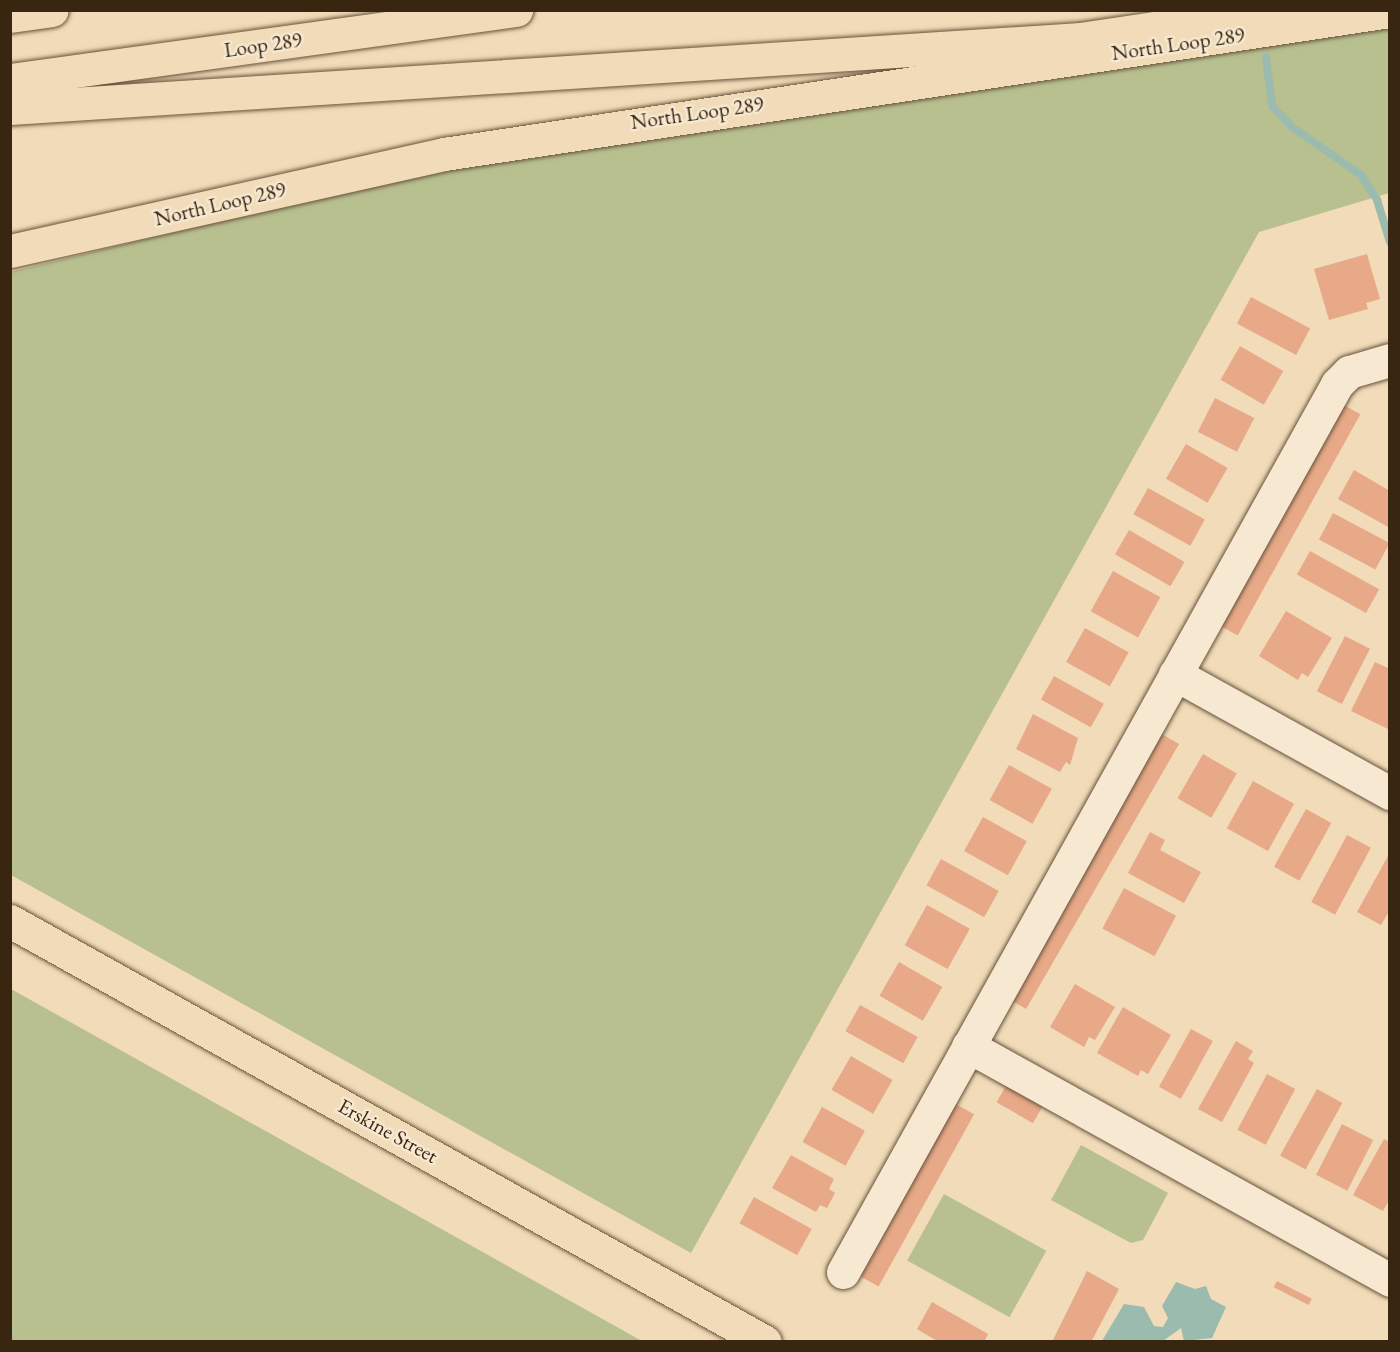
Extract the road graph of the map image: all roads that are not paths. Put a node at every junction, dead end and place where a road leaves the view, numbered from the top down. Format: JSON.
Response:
{"nodes":[{"id":1,"x":52,"y":10,"type":"edge"},
{"id":2,"x":516,"y":10,"type":"edge"},
{"id":3,"x":1275,"y":10,"type":"edge"},
{"id":4,"x":1389,"y":11,"type":"edge"},
{"id":5,"x":10,"y":16,"type":"edge"},
{"id":6,"x":10,"y":80,"type":"edge"},
{"id":7,"x":10,"y":108,"type":"edge"},
{"id":8,"x":10,"y":251,"type":"edge"},
{"id":9,"x":1389,"y":360,"type":"edge"},
{"id":10,"x":1175,"y":674,"type":"junction"},
{"id":11,"x":1389,"y":793,"type":"edge"},
{"id":12,"x":10,"y":921,"type":"edge"},
{"id":13,"x":968,"y":1046,"type":"junction"},
{"id":14,"x":843,"y":1272,"type":"dead end"},
{"id":15,"x":1389,"y":1281,"type":"edge"},
{"id":16,"x":765,"y":1341,"type":"edge"}],
"edges":[{"from":1,"to":5,"type":"main road"},
{"from":2,"to":6,"type":"main road","name":"Loop 289"},
{"from":3,"to":7,"type":"main road"},
{"from":4,"to":8,"type":"main road","name":"North Loop 289"},
{"from":9,"to":10,"type":"lane"},
{"from":10,"to":11,"type":"lane"},
{"from":10,"to":13,"type":"lane"},
{"from":12,"to":16,"type":"main road","name":"Erskine Street"},
{"from":13,"to":14,"type":"lane"},
{"from":13,"to":15,"type":"lane"}]}
